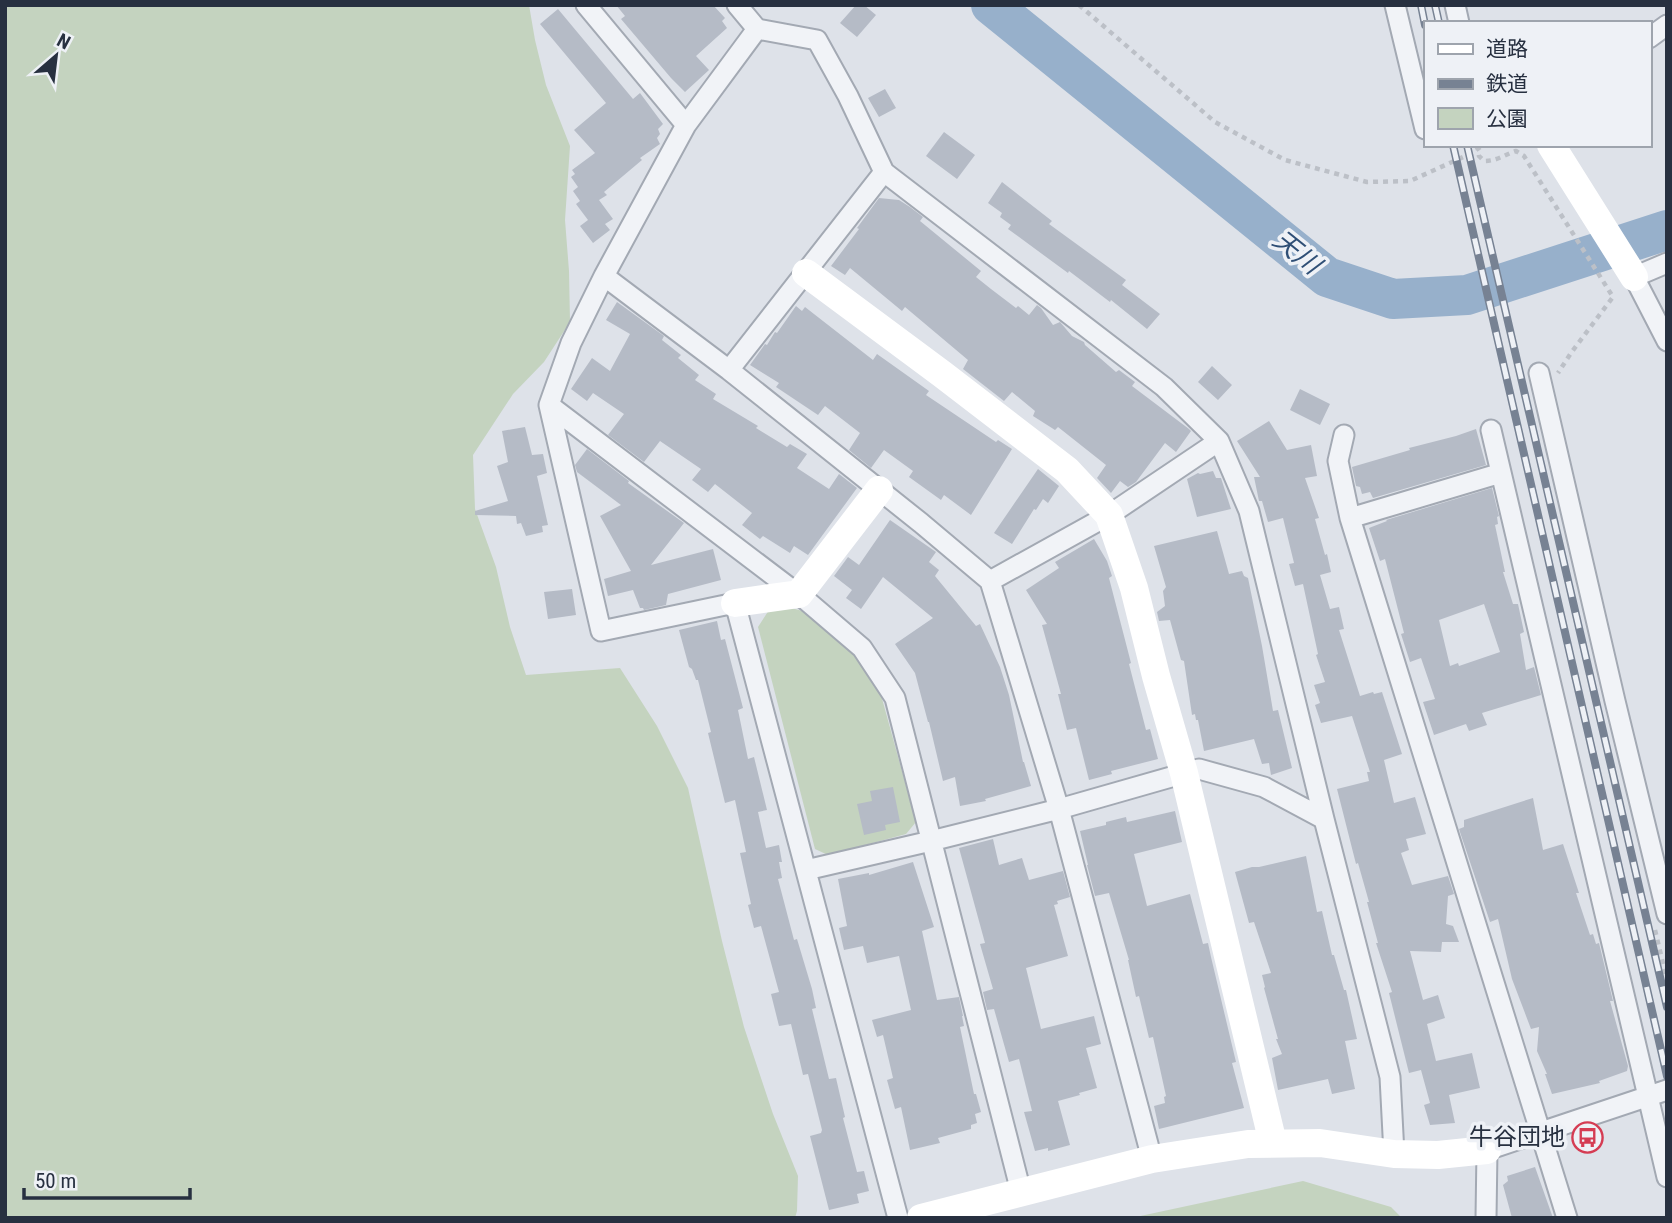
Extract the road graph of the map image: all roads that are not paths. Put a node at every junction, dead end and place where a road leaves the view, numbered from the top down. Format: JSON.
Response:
{"nodes":[{"id":1,"x":586,"y":5,"type":"edge"},
{"id":2,"x":737,"y":5,"type":"edge"},
{"id":3,"x":1395,"y":5,"type":"edge"},
{"id":4,"x":1667,"y":25,"type":"edge"},
{"id":5,"x":757,"y":29,"type":"junction"},
{"id":6,"x":1651,"y":37,"type":"edge"},
{"id":7,"x":686,"y":125,"type":"junction"},
{"id":8,"x":1424,"y":125,"type":"edge"},
{"id":9,"x":1552,"y":147,"type":"edge"},
{"id":10,"x":884,"y":172,"type":"junction"},
{"id":11,"x":1667,"y":263,"type":"edge"},
{"id":12,"x":806,"y":273,"type":"junction"},
{"id":13,"x":1631,"y":273,"type":"junction"},
{"id":14,"x":604,"y":276,"type":"junction"},
{"id":15,"x":1667,"y":341,"type":"edge"},
{"id":16,"x":729,"y":370,"type":"junction"},
{"id":17,"x":1539,"y":373,"type":"dead end"},
{"id":18,"x":549,"y":405,"type":"junction"},
{"id":19,"x":1491,"y":430,"type":"dead end"},
{"id":20,"x":1344,"y":435,"type":"dead end"},
{"id":21,"x":1219,"y":441,"type":"junction"},
{"id":22,"x":1502,"y":473,"type":"junction"},
{"id":23,"x":879,"y":490,"type":"junction"},
{"id":24,"x":1109,"y":515,"type":"junction"},
{"id":25,"x":1350,"y":518,"type":"junction"},
{"id":26,"x":989,"y":581,"type":"junction"},
{"id":27,"x":799,"y":594,"type":"junction"},
{"id":28,"x":735,"y":603,"type":"junction"},
{"id":29,"x":1184,"y":772,"type":"junction"},
{"id":30,"x":1059,"y":809,"type":"junction"},
{"id":31,"x":1324,"y":819,"type":"junction"},
{"id":32,"x":931,"y":841,"type":"junction"},
{"id":33,"x":806,"y":870,"type":"junction"},
{"id":34,"x":1667,"y":914,"type":"edge"},
{"id":35,"x":1667,"y":1090,"type":"edge"},
{"id":36,"x":1647,"y":1097,"type":"junction"},
{"id":37,"x":1539,"y":1132,"type":"junction"},
{"id":38,"x":1273,"y":1143,"type":"junction"},
{"id":39,"x":1487,"y":1150,"type":"junction"},
{"id":40,"x":1394,"y":1154,"type":"junction"},
{"id":41,"x":1152,"y":1159,"type":"junction"},
{"id":42,"x":1667,"y":1177,"type":"edge"},
{"id":43,"x":1021,"y":1192,"type":"junction"},
{"id":44,"x":898,"y":1218,"type":"edge"},
{"id":45,"x":921,"y":1218,"type":"edge"},
{"id":46,"x":1486,"y":1218,"type":"edge"},
{"id":47,"x":1567,"y":1218,"type":"edge"}],
"edges":[{"from":1,"to":7,"type":"street"},
{"from":2,"to":5,"type":"street"},
{"from":3,"to":8,"type":"street"},
{"from":4,"to":6,"type":"street"},
{"from":5,"to":7,"type":"street"},
{"from":5,"to":10,"type":"street"},
{"from":7,"to":14,"type":"street"},
{"from":9,"to":13,"type":"street"},
{"from":10,"to":12,"type":"street"},
{"from":10,"to":21,"type":"street"},
{"from":11,"to":13,"type":"street"},
{"from":12,"to":16,"type":"street"},
{"from":12,"to":24,"type":"street"},
{"from":13,"to":15,"type":"street"},
{"from":14,"to":16,"type":"street"},
{"from":14,"to":18,"type":"street"},
{"from":16,"to":23,"type":"street"},
{"from":17,"to":34,"type":"street"},
{"from":18,"to":27,"type":"street"},
{"from":18,"to":28,"type":"street"},
{"from":19,"to":22,"type":"street"},
{"from":20,"to":25,"type":"street"},
{"from":21,"to":24,"type":"street"},
{"from":21,"to":31,"type":"street"},
{"from":22,"to":25,"type":"street"},
{"from":22,"to":36,"type":"street"},
{"from":23,"to":26,"type":"street"},
{"from":23,"to":27,"type":"street"},
{"from":24,"to":26,"type":"street"},
{"from":24,"to":29,"type":"street"},
{"from":25,"to":37,"type":"street"},
{"from":26,"to":30,"type":"street"},
{"from":27,"to":28,"type":"street"},
{"from":27,"to":32,"type":"street"},
{"from":28,"to":33,"type":"street"},
{"from":29,"to":30,"type":"street"},
{"from":29,"to":31,"type":"street"},
{"from":29,"to":38,"type":"street"},
{"from":30,"to":32,"type":"street"},
{"from":30,"to":41,"type":"street"},
{"from":31,"to":40,"type":"street"},
{"from":32,"to":33,"type":"street"},
{"from":32,"to":43,"type":"street"},
{"from":33,"to":44,"type":"street"},
{"from":35,"to":36,"type":"street"},
{"from":36,"to":37,"type":"street"},
{"from":36,"to":42,"type":"street"},
{"from":37,"to":39,"type":"street"},
{"from":37,"to":47,"type":"street"},
{"from":38,"to":40,"type":"street"},
{"from":38,"to":41,"type":"street"},
{"from":39,"to":40,"type":"street"},
{"from":39,"to":46,"type":"street"},
{"from":41,"to":43,"type":"street"},
{"from":43,"to":45,"type":"street"}]}
